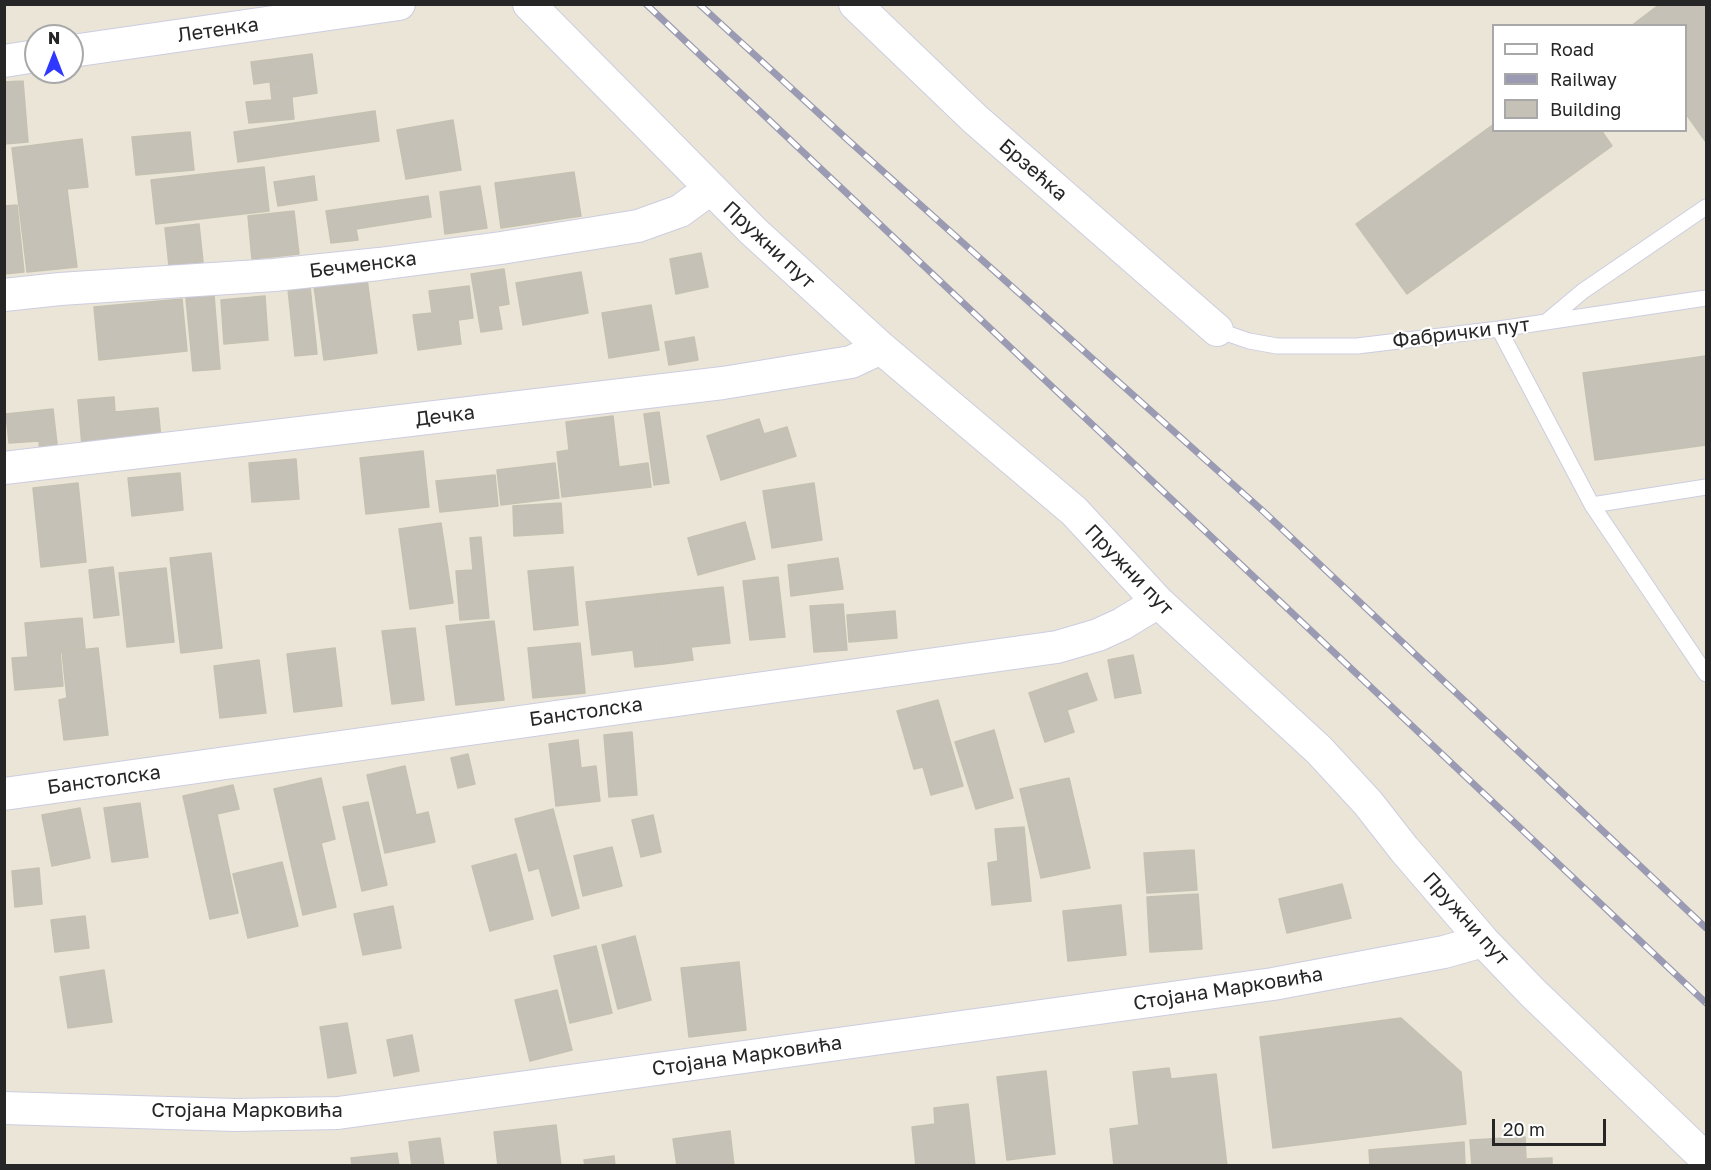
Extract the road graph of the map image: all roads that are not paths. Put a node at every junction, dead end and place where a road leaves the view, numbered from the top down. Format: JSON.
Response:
{"nodes":[{"id":1,"x":399,"y":4,"type":"edge"},
{"id":2,"x":529,"y":4,"type":"edge"},
{"id":3,"x":855,"y":4,"type":"edge"},
{"id":4,"x":84,"y":49,"type":"edge"},
{"id":5,"x":24,"y":58,"type":"edge"},
{"id":6,"x":4,"y":61,"type":"edge"},
{"id":7,"x":710,"y":189,"type":"junction"},
{"id":8,"x":1707,"y":207,"type":"edge"},
{"id":9,"x":4,"y":295,"type":"edge"},
{"id":10,"x":1707,"y":298,"type":"edge"},
{"id":11,"x":1546,"y":322,"type":"junction"},
{"id":12,"x":1499,"y":329,"type":"junction"},
{"id":13,"x":1217,"y":330,"type":"joint"},
{"id":14,"x":881,"y":348,"type":"junction"},
{"id":15,"x":4,"y":468,"type":"edge"},
{"id":16,"x":1707,"y":487,"type":"edge"},
{"id":17,"x":1592,"y":505,"type":"junction"},
{"id":18,"x":1158,"y":602,"type":"junction"},
{"id":19,"x":1707,"y":674,"type":"edge"},
{"id":20,"x":4,"y":794,"type":"edge"},
{"id":21,"x":1483,"y":941,"type":"junction"},
{"id":22,"x":4,"y":1108,"type":"edge"},
{"id":23,"x":1707,"y":1159,"type":"edge"}],
"edges":[{"from":1,"to":4,"type":"street","name":"Летенка"},
{"from":2,"to":7,"type":"street","name":"Пружни пут"},
{"from":3,"to":13,"type":"street","name":"Брзећка"},
{"from":5,"to":6,"type":"street"},
{"from":7,"to":9,"type":"street","name":"Бечменска"},
{"from":7,"to":14,"type":"street","name":"Пружни пут"},
{"from":8,"to":11,"type":"lane"},
{"from":10,"to":11,"type":"lane","name":"Фабрички пут"},
{"from":11,"to":12,"type":"lane","name":"Фабрички пут"},
{"from":12,"to":13,"type":"lane","name":"Фабрички пут"},
{"from":12,"to":17,"type":"lane"},
{"from":14,"to":15,"type":"street","name":"Дечка"},
{"from":14,"to":18,"type":"street","name":"Пружни пут"},
{"from":16,"to":17,"type":"lane"},
{"from":17,"to":19,"type":"lane"},
{"from":18,"to":20,"type":"street","name":"Банстолска"},
{"from":18,"to":21,"type":"street","name":"Пружни пут"},
{"from":21,"to":22,"type":"street","name":"Стојана Марковића"},
{"from":21,"to":23,"type":"street","name":"Пружни пут"}]}
